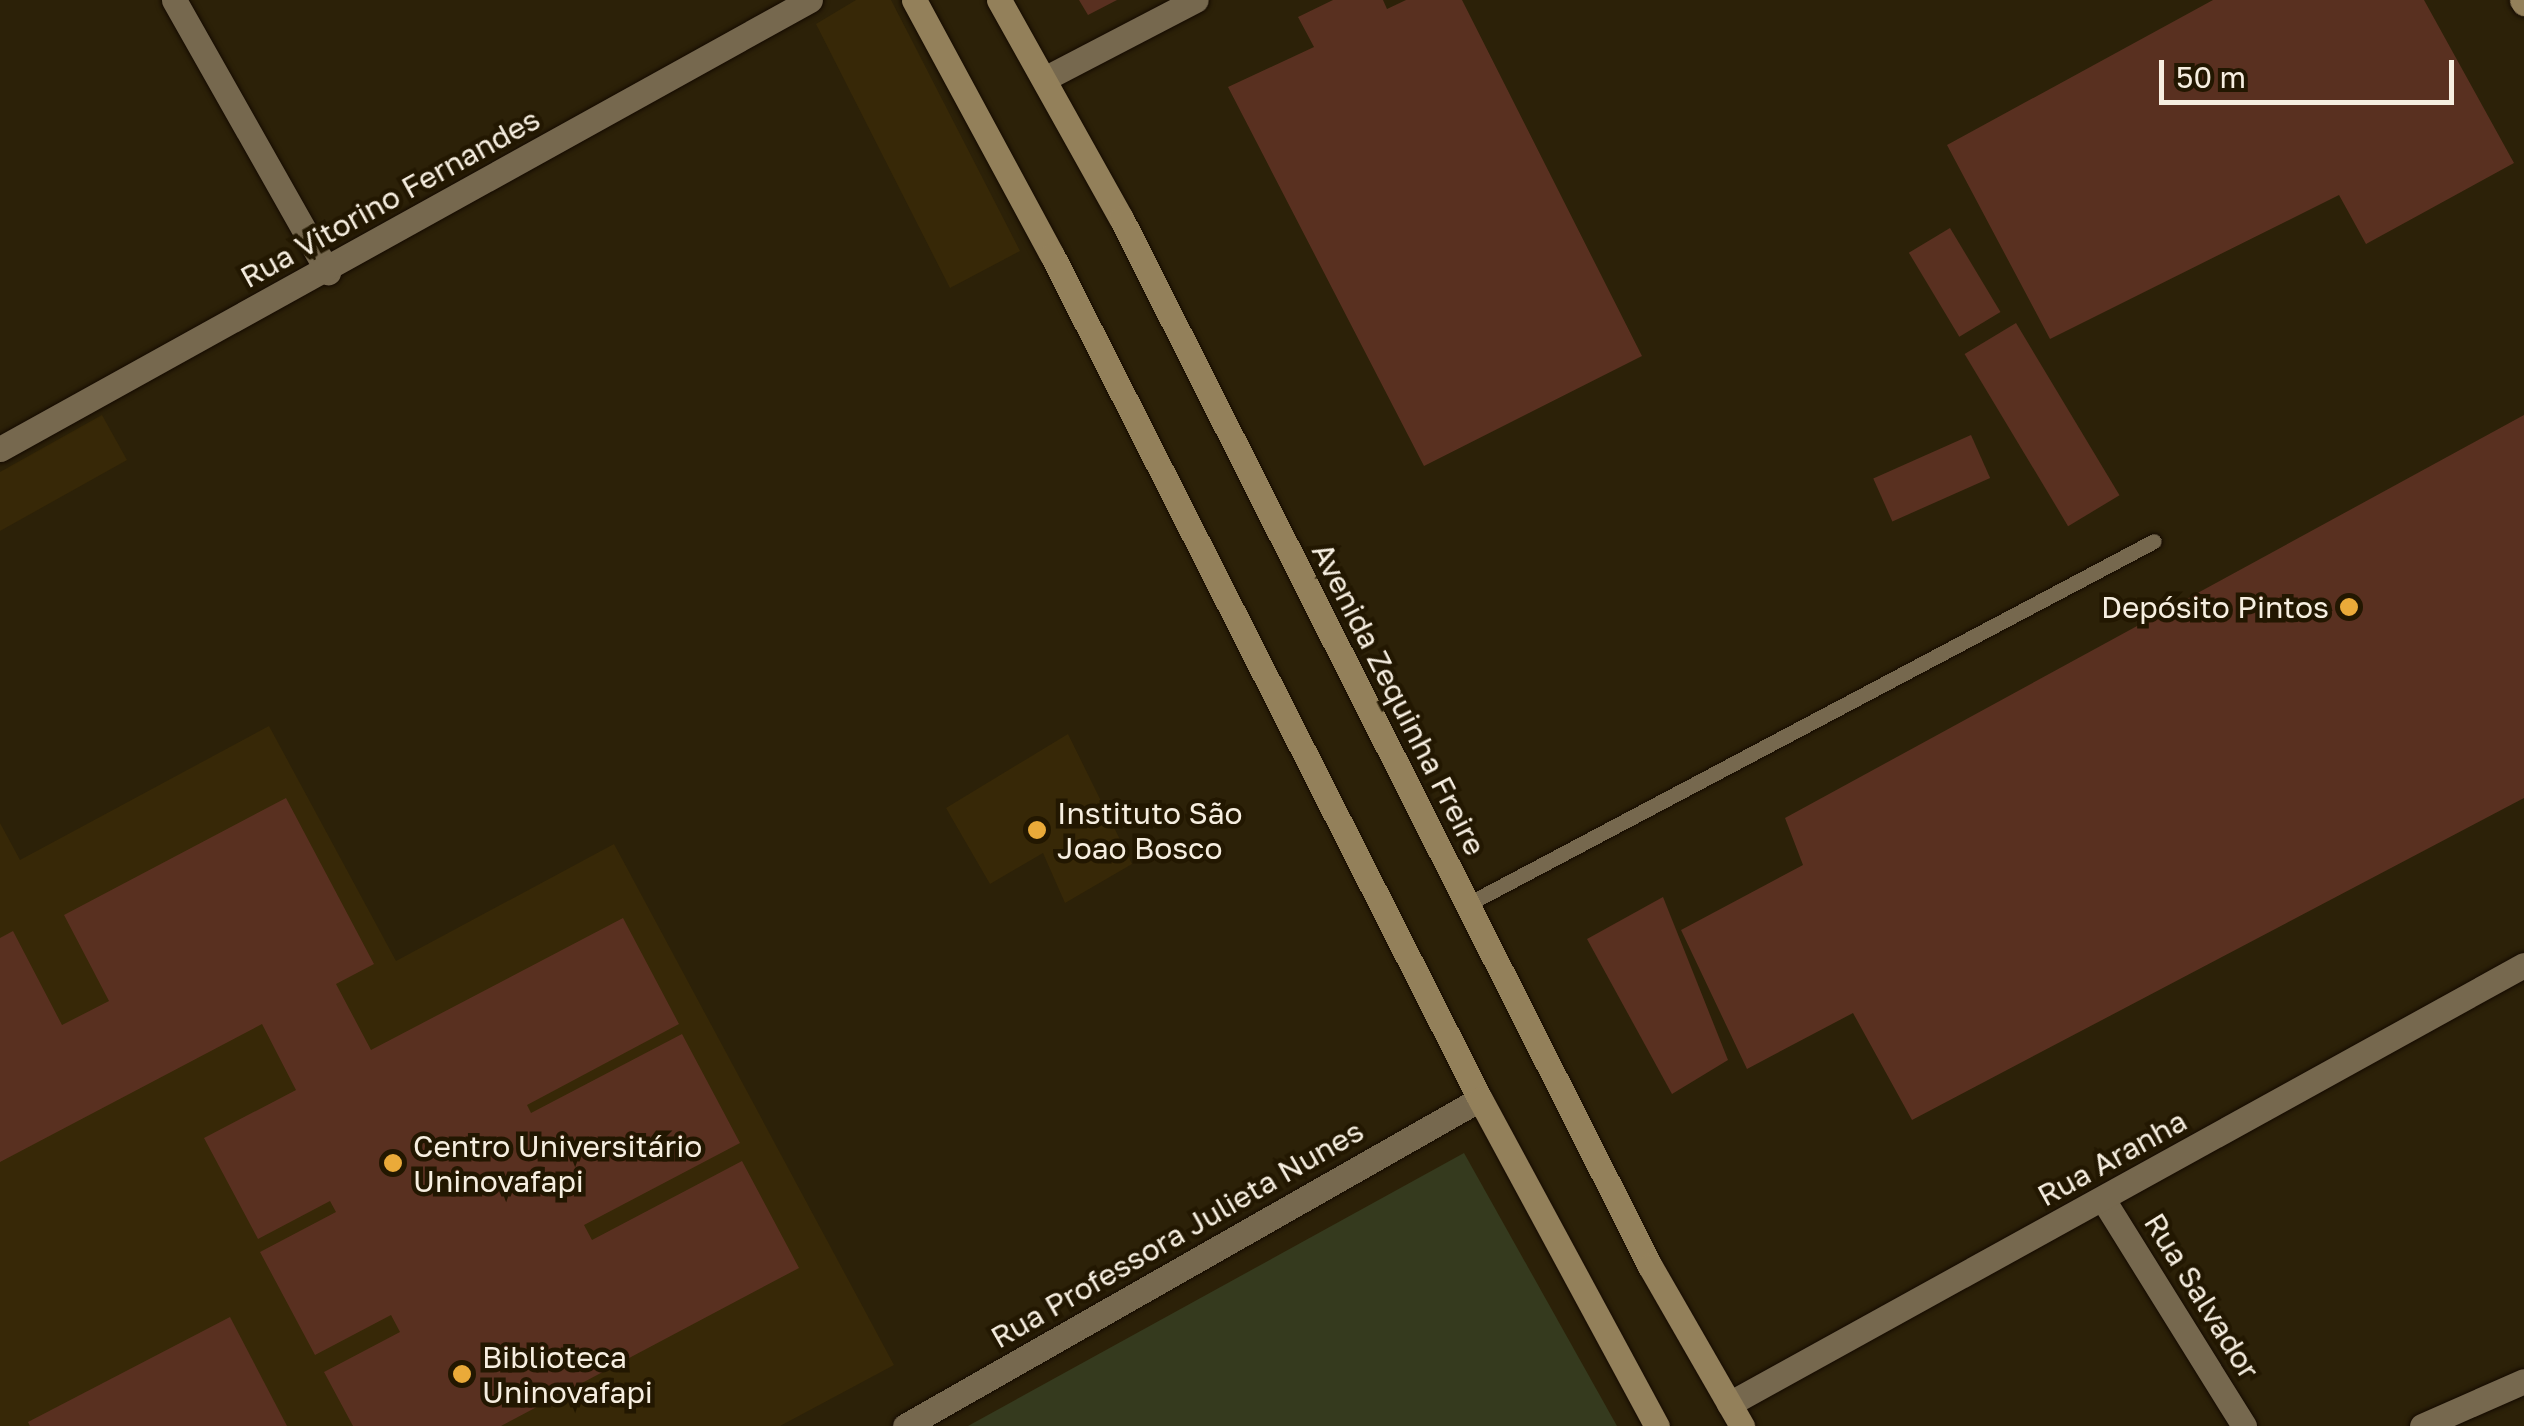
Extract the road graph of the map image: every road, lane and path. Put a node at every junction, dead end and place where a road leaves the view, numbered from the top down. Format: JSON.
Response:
{"nodes":[{"id":1,"x":174,"y":0,"type":"edge"},
{"id":2,"x":810,"y":0,"type":"edge"},
{"id":3,"x":914,"y":0,"type":"edge"},
{"id":4,"x":999,"y":0,"type":"edge"},
{"id":5,"x":1196,"y":0,"type":"edge"},
{"id":6,"x":1044,"y":79,"type":"junction"},
{"id":7,"x":328,"y":272,"type":"junction"},
{"id":8,"x":0,"y":450,"type":"edge"},
{"id":9,"x":2154,"y":541,"type":"dead end"},
{"id":10,"x":1466,"y":905,"type":"junction"},
{"id":11,"x":2524,"y":965,"type":"edge"},
{"id":12,"x":1480,"y":1099,"type":"junction"},
{"id":13,"x":2104,"y":1200,"type":"junction"},
{"id":14,"x":2524,"y":1382,"type":"edge"},
{"id":15,"x":1736,"y":1415,"type":"edge"},
{"id":16,"x":905,"y":1426,"type":"edge"},
{"id":17,"x":1657,"y":1426,"type":"edge"},
{"id":18,"x":2244,"y":1426,"type":"edge"},
{"id":19,"x":2422,"y":1426,"type":"edge"}],
"edges":[{"from":1,"to":7,"type":"street"},
{"from":2,"to":7,"type":"street","name":"Rua Vitorino Fernandes"},
{"from":3,"to":12,"type":"main road"},
{"from":4,"to":6,"type":"main road","name":"Avenida Zequinha Freire"},
{"from":5,"to":6,"type":"street"},
{"from":6,"to":10,"type":"main road","name":"Avenida Zequinha Freire"},
{"from":7,"to":8,"type":"street","name":"Rua Vitorino Fernandes"},
{"from":9,"to":10,"type":"lane"},
{"from":10,"to":15,"type":"main road","name":"Avenida Zequinha Freire"},
{"from":11,"to":13,"type":"street","name":"Rua Aranha"},
{"from":12,"to":16,"type":"street","name":"Rua Professora Julieta Nunes"},
{"from":12,"to":17,"type":"main road"},
{"from":13,"to":15,"type":"street","name":"Rua Aranha"},
{"from":13,"to":18,"type":"street","name":"Rua Salvador"},
{"from":14,"to":19,"type":"street"}]}
